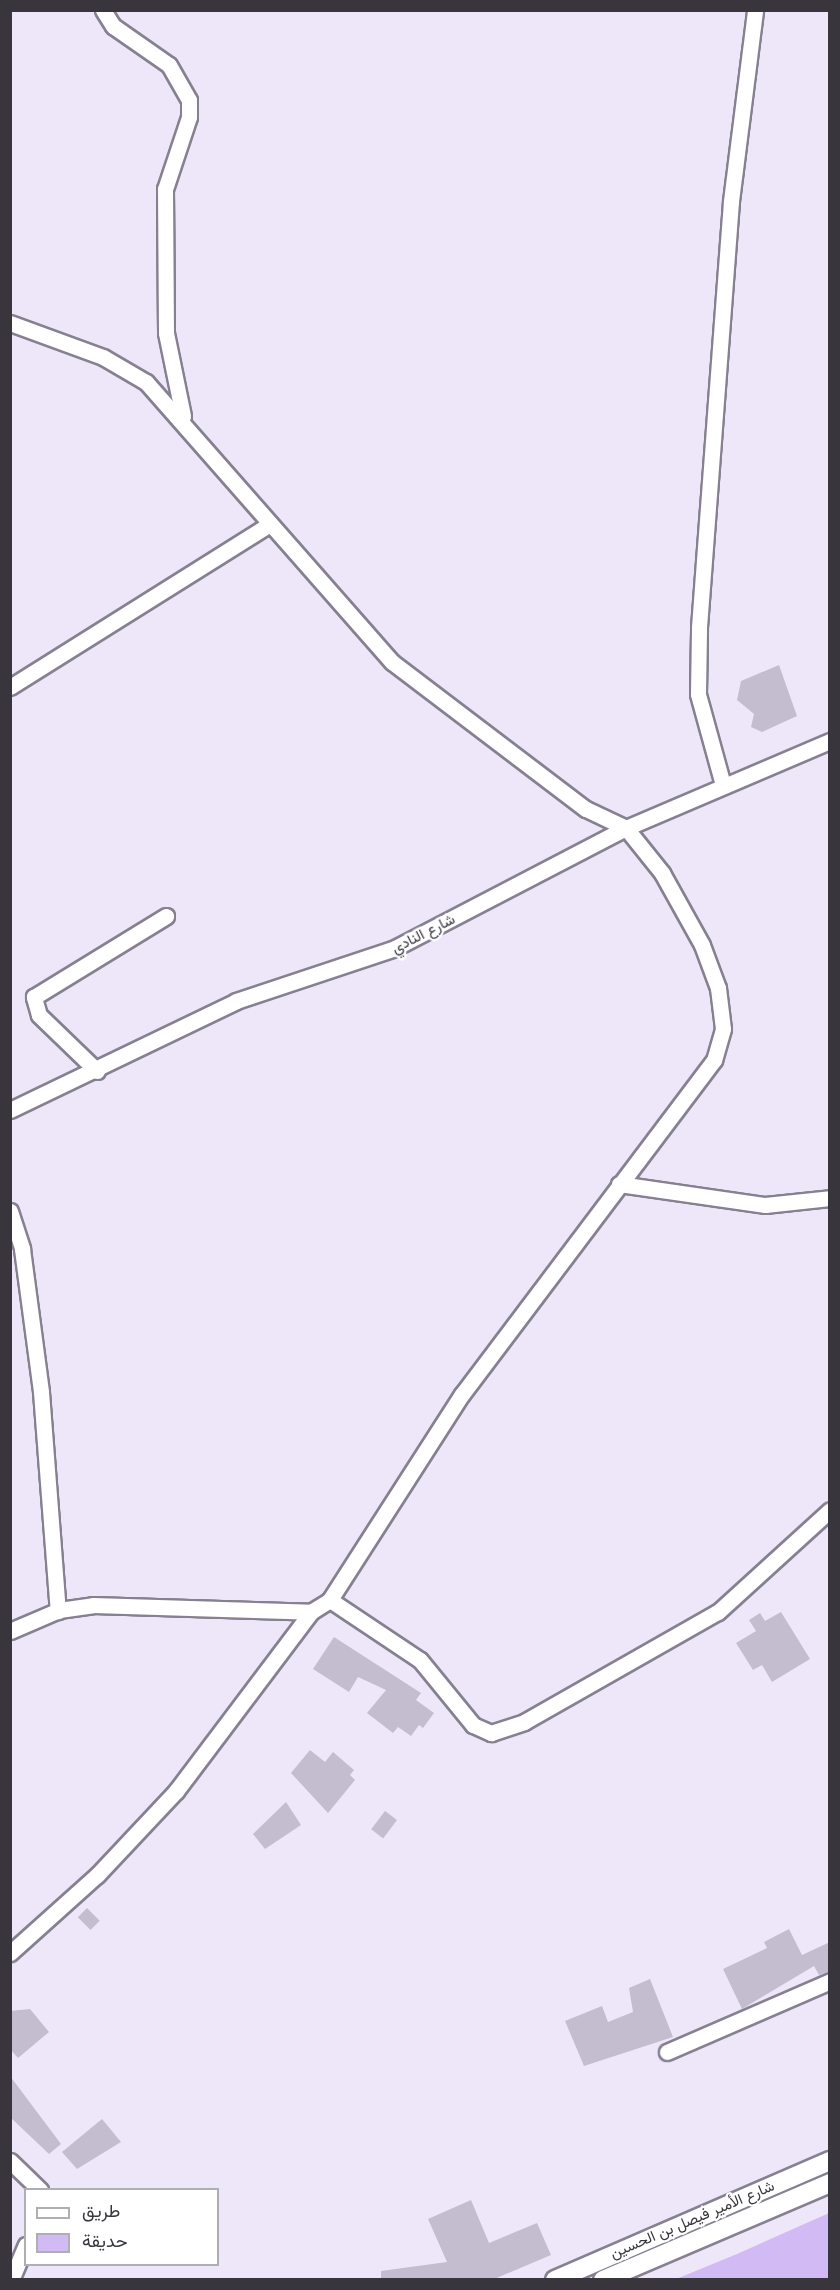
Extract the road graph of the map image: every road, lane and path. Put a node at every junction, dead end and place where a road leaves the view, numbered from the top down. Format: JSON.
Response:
{"nodes":[{"id":1,"x":755,"y":10,"type":"edge"},
{"id":2,"x":103,"y":11,"type":"edge"},
{"id":3,"x":10,"y":323,"type":"edge"},
{"id":4,"x":184,"y":419,"type":"junction"},
{"id":5,"x":270,"y":524,"type":"junction"},
{"id":6,"x":10,"y":687,"type":"edge"},
{"id":7,"x":830,"y":741,"type":"edge"},
{"id":8,"x":723,"y":785,"type":"junction"},
{"id":9,"x":626,"y":828,"type":"junction"},
{"id":10,"x":166,"y":916,"type":"dead end"},
{"id":11,"x":98,"y":1071,"type":"junction"},
{"id":12,"x":10,"y":1110,"type":"edge"},
{"id":13,"x":620,"y":1184,"type":"junction"},
{"id":14,"x":830,"y":1198,"type":"edge"},
{"id":15,"x":10,"y":1211,"type":"edge"},
{"id":16,"x":830,"y":1510,"type":"edge"},
{"id":17,"x":330,"y":1600,"type":"junction"},
{"id":18,"x":58,"y":1611,"type":"junction"},
{"id":19,"x":310,"y":1612,"type":"junction"},
{"id":20,"x":10,"y":1631,"type":"edge"},
{"id":21,"x":10,"y":1953,"type":"edge"},
{"id":22,"x":830,"y":1981,"type":"edge"},
{"id":23,"x":667,"y":2052,"type":"dead end"},
{"id":24,"x":10,"y":2161,"type":"edge"},
{"id":25,"x":830,"y":2161,"type":"edge"},
{"id":26,"x":830,"y":2183,"type":"edge"},
{"id":27,"x":38,"y":2188,"type":"edge"},
{"id":28,"x":24,"y":2250,"type":"edge"},
{"id":29,"x":11,"y":2280,"type":"edge"},
{"id":30,"x":555,"y":2280,"type":"edge"},
{"id":31,"x":603,"y":2280,"type":"edge"}],
"edges":[{"from":1,"to":8,"type":"street"},
{"from":2,"to":4,"type":"street"},
{"from":3,"to":4,"type":"street"},
{"from":4,"to":5,"type":"street"},
{"from":5,"to":6,"type":"street"},
{"from":5,"to":9,"type":"street"},
{"from":7,"to":8,"type":"street","name":"شارع النادي"},
{"from":8,"to":9,"type":"street","name":"شارع النادي"},
{"from":9,"to":11,"type":"street","name":"شارع النادي"},
{"from":9,"to":13,"type":"street"},
{"from":10,"to":11,"type":"street"},
{"from":11,"to":12,"type":"street","name":"شارع النادي"},
{"from":13,"to":14,"type":"street"},
{"from":13,"to":17,"type":"street"},
{"from":15,"to":18,"type":"street"},
{"from":16,"to":17,"type":"street"},
{"from":17,"to":19,"type":"street"},
{"from":18,"to":19,"type":"street"},
{"from":18,"to":20,"type":"street"},
{"from":19,"to":21,"type":"street"},
{"from":22,"to":23,"type":"street"},
{"from":24,"to":27,"type":"street"},
{"from":25,"to":30,"type":"street","name":"شارع الأمير فيصل بن الحسين"},
{"from":26,"to":31,"type":"street","name":"شارع الأمير فيصل بن الحسين"},
{"from":28,"to":29,"type":"street"}]}
